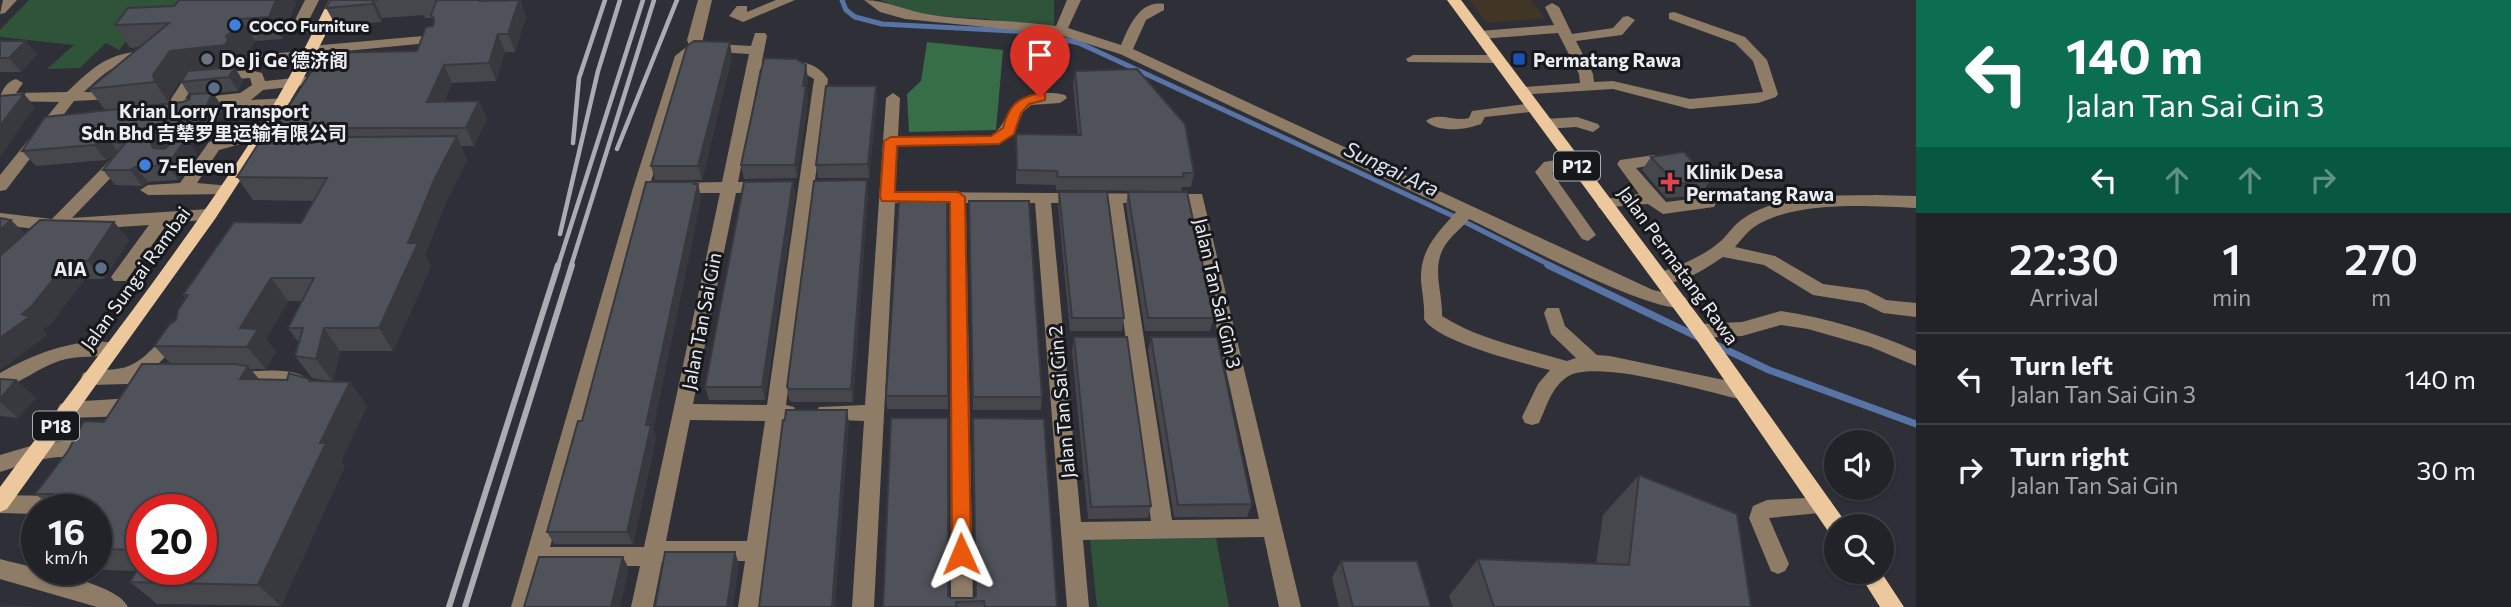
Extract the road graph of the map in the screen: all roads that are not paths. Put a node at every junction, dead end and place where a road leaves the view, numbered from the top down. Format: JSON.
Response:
{"nodes":[{"id":1,"x":10,"y":0,"type":"edge"},
{"id":2,"x":312,"y":0,"type":"edge"},
{"id":3,"x":337,"y":0,"type":"edge"},
{"id":4,"x":705,"y":0,"type":"edge"},
{"id":5,"x":788,"y":0,"type":"edge"},
{"id":6,"x":872,"y":0,"type":"edge"},
{"id":7,"x":1074,"y":0,"type":"edge"},
{"id":8,"x":1454,"y":0,"type":"edge"},
{"id":9,"x":1159,"y":7,"type":"dead end"},
{"id":10,"x":1552,"y":7,"type":"dead end"},
{"id":11,"x":742,"y":9,"type":"dead end"},
{"id":12,"x":0,"y":10,"type":"edge"},
{"id":13,"x":1674,"y":16,"type":"dead end"},
{"id":14,"x":1628,"y":20,"type":"dead end"},
{"id":15,"x":321,"y":28,"type":"junction"},
{"id":16,"x":1061,"y":30,"type":"junction"},
{"id":17,"x":1567,"y":33,"type":"junction"},
{"id":18,"x":1480,"y":35,"type":"junction"},
{"id":19,"x":434,"y":39,"type":"edge"},
{"id":20,"x":696,"y":46,"type":"junction"},
{"id":21,"x":756,"y":50,"type":"junction"},
{"id":22,"x":1125,"y":51,"type":"junction"},
{"id":23,"x":310,"y":53,"type":"junction"},
{"id":24,"x":149,"y":54,"type":"edge"},
{"id":25,"x":249,"y":59,"type":"dead end"},
{"id":26,"x":1413,"y":59,"type":"dead end"},
{"id":27,"x":1498,"y":59,"type":"junction"},
{"id":28,"x":16,"y":83,"type":"dead end"},
{"id":29,"x":294,"y":83,"type":"junction"},
{"id":30,"x":259,"y":86,"type":"junction"},
{"id":31,"x":1587,"y":87,"type":"junction"},
{"id":32,"x":1522,"y":92,"type":"junction"},
{"id":33,"x":106,"y":96,"type":"edge"},
{"id":34,"x":71,"y":97,"type":"junction"},
{"id":35,"x":893,"y":98,"type":"dead end"},
{"id":36,"x":1060,"y":98,"type":"dead end"},
{"id":37,"x":284,"y":101,"type":"junction"},
{"id":38,"x":302,"y":101,"type":"edge"},
{"id":39,"x":1534,"y":108,"type":"junction"},
{"id":40,"x":169,"y":112,"type":"edge"},
{"id":41,"x":290,"y":121,"type":"edge"},
{"id":42,"x":1433,"y":121,"type":"dead end"},
{"id":43,"x":76,"y":122,"type":"edge"},
{"id":44,"x":1545,"y":124,"type":"junction"},
{"id":45,"x":50,"y":125,"type":"junction"},
{"id":46,"x":267,"y":127,"type":"junction"},
{"id":47,"x":1593,"y":127,"type":"dead end"},
{"id":48,"x":891,"y":141,"type":"junction"},
{"id":49,"x":214,"y":146,"type":"junction"},
{"id":50,"x":192,"y":147,"type":"dead end"},
{"id":51,"x":119,"y":160,"type":"edge"},
{"id":52,"x":1654,"y":160,"type":"edge"},
{"id":53,"x":1574,"y":162,"type":"junction"},
{"id":54,"x":160,"y":173,"type":"edge"},
{"id":55,"x":0,"y":186,"type":"edge"},
{"id":56,"x":801,"y":187,"type":"junction"},
{"id":57,"x":185,"y":188,"type":"junction"},
{"id":58,"x":640,"y":188,"type":"junction"},
{"id":59,"x":728,"y":188,"type":"junction"},
{"id":60,"x":225,"y":190,"type":"junction"},
{"id":61,"x":884,"y":190,"type":"junction"},
{"id":62,"x":958,"y":197,"type":"junction"},
{"id":63,"x":1043,"y":198,"type":"junction"},
{"id":64,"x":1114,"y":198,"type":"junction"},
{"id":65,"x":1651,"y":198,"type":"junction"},
{"id":66,"x":1916,"y":202,"type":"edge"},
{"id":67,"x":1708,"y":203,"type":"dead end"},
{"id":68,"x":1605,"y":204,"type":"junction"},
{"id":69,"x":1466,"y":211,"type":"junction"},
{"id":70,"x":208,"y":215,"type":"junction"},
{"id":71,"x":163,"y":218,"type":"junction"},
{"id":72,"x":0,"y":219,"type":"edge"},
{"id":73,"x":57,"y":225,"type":"junction"},
{"id":74,"x":1588,"y":235,"type":"dead end"},
{"id":75,"x":38,"y":243,"type":"edge"},
{"id":76,"x":1720,"y":250,"type":"junction"},
{"id":77,"x":120,"y":277,"type":"dead end"},
{"id":78,"x":1661,"y":278,"type":"junction"},
{"id":79,"x":1679,"y":302,"type":"junction"},
{"id":80,"x":1916,"y":310,"type":"edge"},
{"id":81,"x":1553,"y":313,"type":"dead end"},
{"id":82,"x":1700,"y":331,"type":"junction"},
{"id":83,"x":187,"y":336,"type":"edge"},
{"id":84,"x":112,"y":348,"type":"junction"},
{"id":85,"x":1916,"y":359,"type":"edge"},
{"id":86,"x":1592,"y":362,"type":"junction"},
{"id":87,"x":1564,"y":367,"type":"junction"},
{"id":88,"x":90,"y":378,"type":"junction"},
{"id":89,"x":119,"y":378,"type":"junction"},
{"id":90,"x":152,"y":379,"type":"junction"},
{"id":91,"x":177,"y":379,"type":"edge"},
{"id":92,"x":216,"y":379,"type":"edge"},
{"id":93,"x":0,"y":382,"type":"edge"},
{"id":94,"x":1743,"y":392,"type":"junction"},
{"id":95,"x":322,"y":393,"type":"edge"},
{"id":96,"x":68,"y":410,"type":"junction"},
{"id":97,"x":682,"y":412,"type":"junction"},
{"id":98,"x":775,"y":413,"type":"junction"},
{"id":99,"x":875,"y":417,"type":"junction"},
{"id":100,"x":1532,"y":417,"type":"dead end"},
{"id":101,"x":899,"y":420,"type":"edge"},
{"id":102,"x":936,"y":421,"type":"edge"},
{"id":103,"x":960,"y":421,"type":"junction"},
{"id":104,"x":986,"y":421,"type":"edge"},
{"id":105,"x":1037,"y":421,"type":"edge"},
{"id":106,"x":1062,"y":421,"type":"junction"},
{"id":107,"x":39,"y":449,"type":"junction"},
{"id":108,"x":0,"y":464,"type":"edge"},
{"id":109,"x":0,"y":503,"type":"edge"},
{"id":110,"x":1823,"y":506,"type":"junction"},
{"id":111,"x":1828,"y":514,"type":"edge"},
{"id":112,"x":1272,"y":528,"type":"junction"},
{"id":113,"x":1163,"y":529,"type":"junction"},
{"id":114,"x":1072,"y":531,"type":"junction"},
{"id":115,"x":756,"y":551,"type":"junction"},
{"id":116,"x":653,"y":554,"type":"junction"},
{"id":117,"x":537,"y":556,"type":"junction"},
{"id":118,"x":1778,"y":564,"type":"dead end"},
{"id":119,"x":0,"y":569,"type":"edge"},
{"id":120,"x":1877,"y":584,"type":"edge"},
{"id":121,"x":117,"y":607,"type":"edge"},
{"id":122,"x":522,"y":607,"type":"edge"},
{"id":123,"x":642,"y":607,"type":"edge"},
{"id":124,"x":749,"y":607,"type":"edge"},
{"id":125,"x":863,"y":607,"type":"edge"},
{"id":126,"x":962,"y":607,"type":"edge"},
{"id":127,"x":1078,"y":607,"type":"edge"},
{"id":128,"x":1290,"y":607,"type":"edge"},
{"id":129,"x":1893,"y":607,"type":"edge"}],
"edges":[{"from":1,"to":12,"type":"street"},
{"from":2,"to":15,"type":"street"},
{"from":3,"to":15,"type":"main road","name":"Jalan Sungai Rambai","number":"P18"},
{"from":4,"to":20,"type":"street"},
{"from":5,"to":11,"type":"street"},
{"from":6,"to":16,"type":"street"},
{"from":7,"to":16,"type":"street"},
{"from":8,"to":18,"type":"main road","name":"Jalan Permatang Rawa","number":"P12"},
{"from":9,"to":22,"type":"street"},
{"from":10,"to":17,"type":"street"},
{"from":13,"to":31,"type":"street"},
{"from":14,"to":17,"type":"street"},
{"from":15,"to":23,"type":"main road","name":"Jalan Sungai Rambai","number":"P18"},
{"from":16,"to":22,"type":"street"},
{"from":17,"to":18,"type":"street"},
{"from":17,"to":31,"type":"street"},
{"from":18,"to":27,"type":"main road","name":"Jalan Permatang Rawa","number":"P12"},
{"from":19,"to":23,"type":"street"},
{"from":20,"to":21,"type":"street"},
{"from":20,"to":58,"type":"street"},
{"from":21,"to":56,"type":"street"},
{"from":21,"to":59,"type":"street","name":"Jalan Tan Sai Gin"},
{"from":22,"to":69,"type":"street"},
{"from":23,"to":25,"type":"street"},
{"from":23,"to":29,"type":"main road","name":"Jalan Sungai Rambai","number":"P18"},
{"from":24,"to":34,"type":"street"},
{"from":26,"to":27,"type":"street"},
{"from":27,"to":32,"type":"main road","name":"Jalan Permatang Rawa","number":"P12"},
{"from":28,"to":34,"type":"street"},
{"from":29,"to":30,"type":"street"},
{"from":29,"to":37,"type":"main road","name":"Jalan Sungai Rambai","number":"P18"},
{"from":29,"to":38,"type":"street"},
{"from":30,"to":30,"type":"street"},
{"from":31,"to":32,"type":"street"},
{"from":32,"to":39,"type":"main road","name":"Jalan Permatang Rawa","number":"P12"},
{"from":33,"to":34,"type":"street"},
{"from":34,"to":45,"type":"street"},
{"from":35,"to":48,"type":"street"},
{"from":36,"to":48,"type":"street"},
{"from":37,"to":40,"type":"street"},
{"from":37,"to":46,"type":"main road","name":"Jalan Sungai Rambai","number":"P18"},
{"from":39,"to":42,"type":"street"},
{"from":39,"to":44,"type":"main road","name":"Jalan Permatang Rawa","number":"P12"},
{"from":41,"to":46,"type":"street"},
{"from":43,"to":45,"type":"street"},
{"from":44,"to":47,"type":"street"},
{"from":44,"to":53,"type":"main road","name":"Jalan Permatang Rawa","number":"P12"},
{"from":45,"to":55,"type":"street"},
{"from":46,"to":49,"type":"street"},
{"from":46,"to":60,"type":"main road","name":"Jalan Sungai Rambai","number":"P18"},
{"from":48,"to":61,"type":"street"},
{"from":49,"to":50,"type":"street"},
{"from":49,"to":57,"type":"street"},
{"from":51,"to":73,"type":"street"},
{"from":52,"to":65,"type":"street"},
{"from":53,"to":68,"type":"main road","name":"Jalan Permatang Rawa","number":"P12"},
{"from":53,"to":74,"type":"street"},
{"from":54,"to":57,"type":"street"},
{"from":56,"to":59,"type":"street"},
{"from":56,"to":98,"type":"street"},
{"from":57,"to":60,"type":"street"},
{"from":58,"to":59,"type":"street"},
{"from":58,"to":117,"type":"street"},
{"from":59,"to":97,"type":"street","name":"Jalan Tan Sai Gin"},
{"from":60,"to":70,"type":"main road","name":"Jalan Sungai Rambai","number":"P18"},
{"from":61,"to":62,"type":"street","name":"Jalan Tan Sai Gin 3"},
{"from":61,"to":99,"type":"street"},
{"from":62,"to":63,"type":"street","name":"Jalan Tan Sai Gin 3"},
{"from":62,"to":103,"type":"street"},
{"from":63,"to":64,"type":"street","name":"Jalan Tan Sai Gin 3"},
{"from":63,"to":106,"type":"street","name":"Jalan Tan Sai Gin 2"},
{"from":64,"to":112,"type":"street","name":"Jalan Tan Sai Gin 3"},
{"from":64,"to":113,"type":"street"},
{"from":65,"to":67,"type":"street"},
{"from":65,"to":68,"type":"street"},
{"from":66,"to":76,"type":"street"},
{"from":68,"to":78,"type":"main road","name":"Jalan Permatang Rawa","number":"P12"},
{"from":69,"to":79,"type":"street"},
{"from":69,"to":87,"type":"street"},
{"from":70,"to":71,"type":"street"},
{"from":70,"to":84,"type":"main road","name":"Jalan Sungai Rambai","number":"P18"},
{"from":71,"to":73,"type":"street"},
{"from":71,"to":77,"type":"street"},
{"from":72,"to":73,"type":"street"},
{"from":73,"to":75,"type":"street"},
{"from":76,"to":78,"type":"street"},
{"from":76,"to":80,"type":"street"},
{"from":78,"to":79,"type":"main road","name":"Jalan Permatang Rawa","number":"P12"},
{"from":79,"to":82,"type":"main road","name":"Jalan Permatang Rawa","number":"P12"},
{"from":81,"to":86,"type":"street"},
{"from":82,"to":85,"type":"street"},
{"from":82,"to":94,"type":"main road","name":"Jalan Permatang Rawa","number":"P12"},
{"from":83,"to":89,"type":"street"},
{"from":84,"to":88,"type":"main road","name":"Jalan Sungai Rambai","number":"P18"},
{"from":84,"to":93,"type":"street"},
{"from":86,"to":87,"type":"street"},
{"from":86,"to":94,"type":"street"},
{"from":87,"to":100,"type":"street"},
{"from":88,"to":89,"type":"street"},
{"from":88,"to":96,"type":"main road","name":"Jalan Sungai Rambai","number":"P18"},
{"from":89,"to":90,"type":"street"},
{"from":90,"to":91,"type":"street"},
{"from":90,"to":96,"type":"street"},
{"from":92,"to":95,"type":"street"},
{"from":94,"to":110,"type":"main road","name":"Jalan Permatang Rawa","number":"P12"},
{"from":96,"to":107,"type":"main road","name":"Jalan Sungai Rambai","number":"P18"},
{"from":97,"to":98,"type":"street"},
{"from":97,"to":116,"type":"street","name":"Jalan Tan Sai Gin"},
{"from":98,"to":99,"type":"street"},
{"from":98,"to":115,"type":"street"},
{"from":99,"to":101,"type":"street"},
{"from":99,"to":125,"type":"street"},
{"from":102,"to":103,"type":"street"},
{"from":103,"to":104,"type":"street"},
{"from":103,"to":126,"type":"street"},
{"from":105,"to":106,"type":"street"},
{"from":106,"to":114,"type":"street","name":"Jalan Tan Sai Gin 2"},
{"from":107,"to":108,"type":"street"},
{"from":107,"to":109,"type":"main road","name":"Jalan Sungai Rambai","number":"P18"},
{"from":107,"to":109,"type":"street"},
{"from":110,"to":111,"type":"main road","name":"Jalan Permatang Rawa","number":"P12"},
{"from":110,"to":118,"type":"street"},
{"from":112,"to":113,"type":"street"},
{"from":112,"to":128,"type":"street","name":"Jalan Tan Sai Gin 3"},
{"from":113,"to":114,"type":"street"},
{"from":114,"to":127,"type":"street","name":"Jalan Tan Sai Gin 2"},
{"from":115,"to":116,"type":"street"},
{"from":115,"to":124,"type":"street"},
{"from":116,"to":117,"type":"street"},
{"from":116,"to":123,"type":"street","name":"Jalan Tan Sai Gin"},
{"from":117,"to":122,"type":"street"},
{"from":119,"to":121,"type":"street"},
{"from":120,"to":129,"type":"main road"}]}
